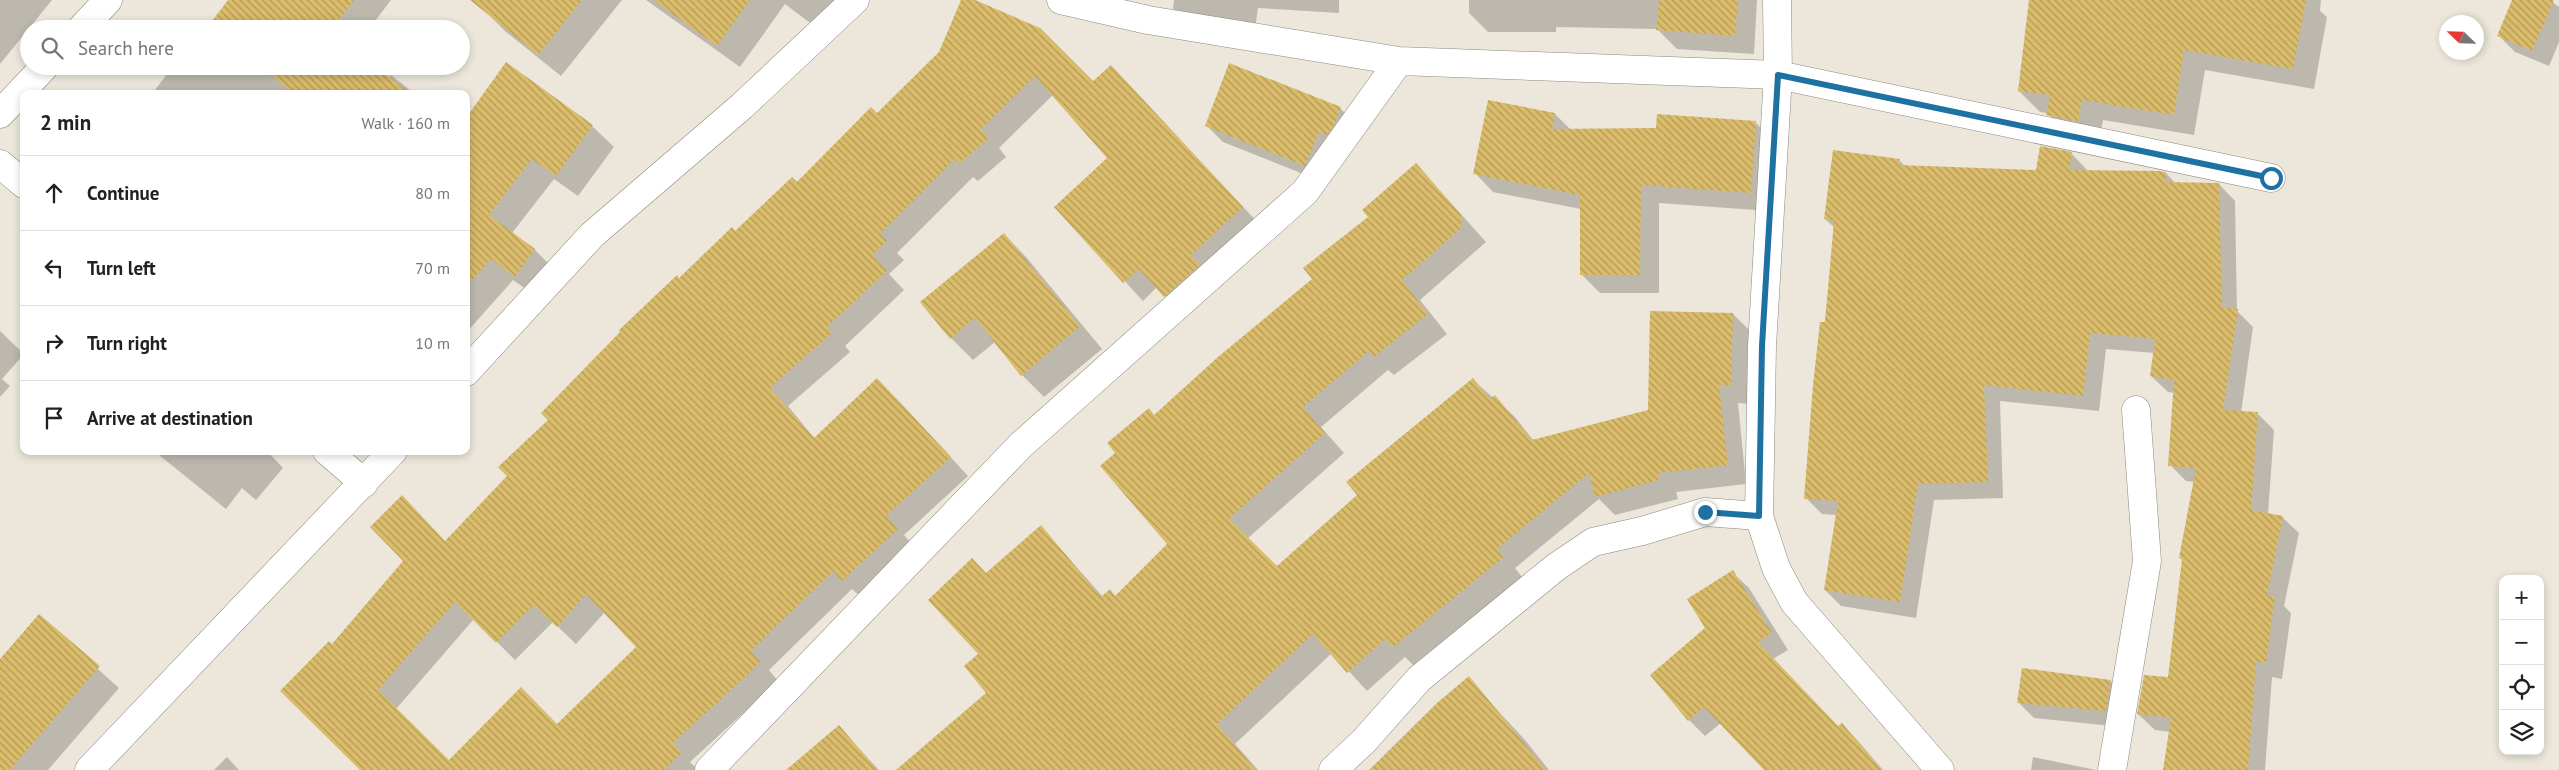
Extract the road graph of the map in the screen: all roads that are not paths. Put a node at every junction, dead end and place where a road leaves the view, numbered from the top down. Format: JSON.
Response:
{"nodes":[{"id":1,"x":108,"y":0,"type":"edge"},
{"id":2,"x":855,"y":0,"type":"edge"},
{"id":3,"x":1061,"y":0,"type":"edge"},
{"id":4,"x":1777,"y":0,"type":"edge"},
{"id":5,"x":89,"y":20,"type":"edge"},
{"id":6,"x":1399,"y":61,"type":"junction"},
{"id":7,"x":37,"y":75,"type":"edge"},
{"id":8,"x":1778,"y":75,"type":"junction"},
{"id":9,"x":22,"y":90,"type":"edge"},
{"id":10,"x":20,"y":93,"type":"edge"},
{"id":11,"x":0,"y":114,"type":"edge"},
{"id":12,"x":0,"y":164,"type":"edge"},
{"id":13,"x":2271,"y":178,"type":"dead end"},
{"id":14,"x":20,"y":181,"type":"edge"},
{"id":15,"x":470,"y":368,"type":"edge"},
{"id":16,"x":2136,"y":410,"type":"dead end"},
{"id":17,"x":332,"y":455,"type":"edge"},
{"id":18,"x":389,"y":455,"type":"edge"},
{"id":19,"x":364,"y":483,"type":"junction"},
{"id":20,"x":1759,"y":516,"type":"junction"},
{"id":21,"x":88,"y":770,"type":"edge"},
{"id":22,"x":709,"y":770,"type":"edge"},
{"id":23,"x":1333,"y":770,"type":"edge"},
{"id":24,"x":1939,"y":770,"type":"edge"},
{"id":25,"x":2112,"y":770,"type":"edge"}],
"edges":[{"from":1,"to":5,"type":"street"},
{"from":2,"to":15,"type":"street"},
{"from":3,"to":6,"type":"street"},
{"from":4,"to":8,"type":"street"},
{"from":6,"to":8,"type":"street"},
{"from":6,"to":22,"type":"street"},
{"from":7,"to":9,"type":"street"},
{"from":8,"to":13,"type":"street"},
{"from":8,"to":20,"type":"street"},
{"from":10,"to":11,"type":"street"},
{"from":12,"to":14,"type":"street"},
{"from":16,"to":25,"type":"street"},
{"from":17,"to":19,"type":"street"},
{"from":18,"to":19,"type":"street"},
{"from":19,"to":21,"type":"street"},
{"from":20,"to":23,"type":"street"},
{"from":20,"to":24,"type":"street"}]}
